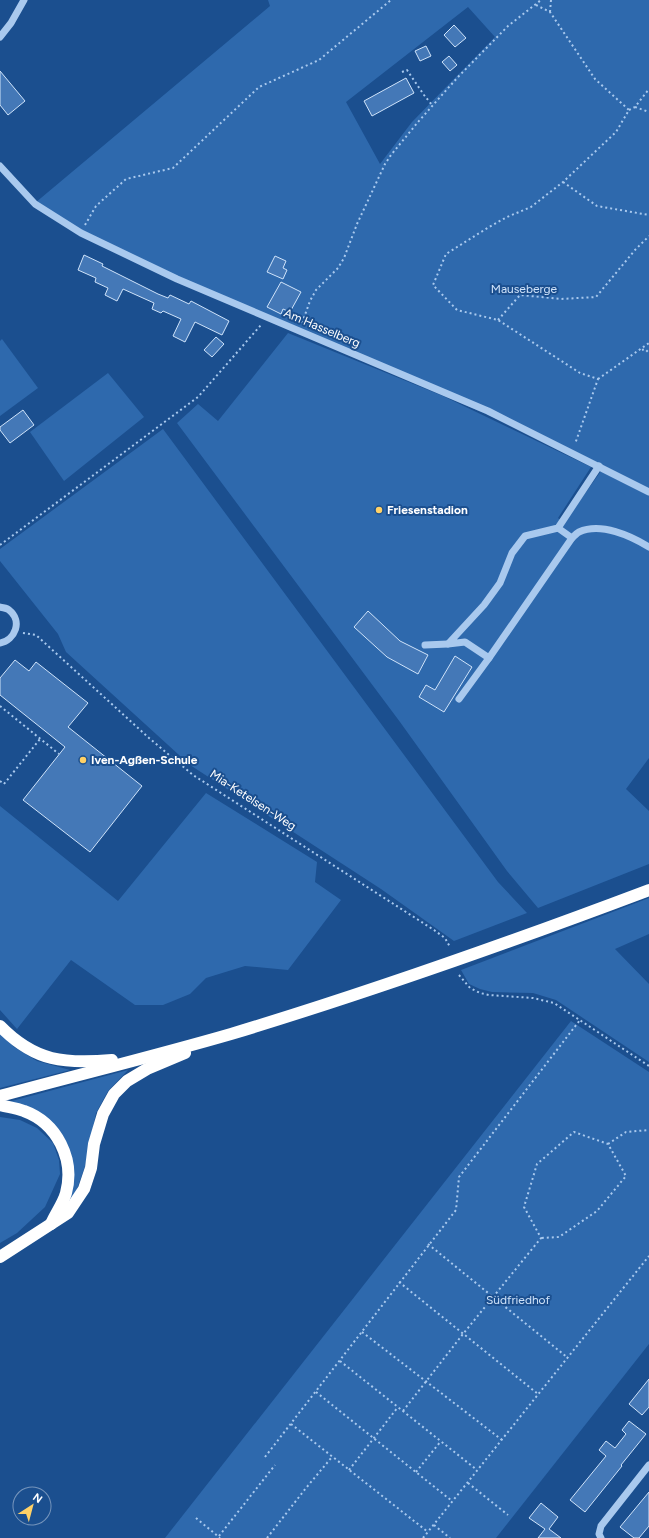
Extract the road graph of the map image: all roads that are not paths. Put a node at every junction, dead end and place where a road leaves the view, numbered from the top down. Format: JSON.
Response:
{"nodes":[{"id":1,"x":24,"y":0,"type":"edge"},
{"id":2,"x":0,"y":37,"type":"edge"},
{"id":3,"x":0,"y":166,"type":"edge"},
{"id":4,"x":600,"y":466,"type":"junction"},
{"id":5,"x":649,"y":492,"type":"edge"},
{"id":6,"x":558,"y":528,"type":"junction"},
{"id":7,"x":572,"y":538,"type":"junction"},
{"id":8,"x":649,"y":546,"type":"edge"},
{"id":9,"x":0,"y":607,"type":"edge"},
{"id":10,"x":0,"y":643,"type":"edge"},
{"id":11,"x":448,"y":644,"type":"junction"},
{"id":12,"x":425,"y":645,"type":"dead end"},
{"id":13,"x":489,"y":658,"type":"junction"},
{"id":14,"x":459,"y":699,"type":"dead end"},
{"id":15,"x":649,"y":890,"type":"edge"},
{"id":16,"x":0,"y":1026,"type":"edge"},
{"id":17,"x":230,"y":1034,"type":"junction"},
{"id":18,"x":141,"y":1058,"type":"junction"},
{"id":19,"x":0,"y":1096,"type":"edge"},
{"id":20,"x":0,"y":1105,"type":"edge"},
{"id":21,"x":50,"y":1226,"type":"junction"},
{"id":22,"x":0,"y":1257,"type":"edge"},
{"id":23,"x":649,"y":1465,"type":"edge"},
{"id":24,"x":601,"y":1538,"type":"edge"}],
"edges":[{"from":1,"to":2,"type":"street"},
{"from":3,"to":4,"type":"street","name":"Am Hasselberg"},
{"from":4,"to":5,"type":"street","name":"Am Hasselberg"},
{"from":4,"to":6,"type":"street"},
{"from":6,"to":7,"type":"street"},
{"from":6,"to":11,"type":"street"},
{"from":7,"to":8,"type":"street"},
{"from":7,"to":13,"type":"street"},
{"from":9,"to":10,"type":"street"},
{"from":11,"to":12,"type":"street"},
{"from":11,"to":13,"type":"street"},
{"from":13,"to":14,"type":"street"},
{"from":15,"to":17,"type":"highway"},
{"from":16,"to":18,"type":"highway"},
{"from":17,"to":18,"type":"highway"},
{"from":17,"to":21,"type":"highway"},
{"from":18,"to":19,"type":"highway"},
{"from":20,"to":21,"type":"highway"},
{"from":21,"to":22,"type":"highway"},
{"from":23,"to":24,"type":"street"}]}
